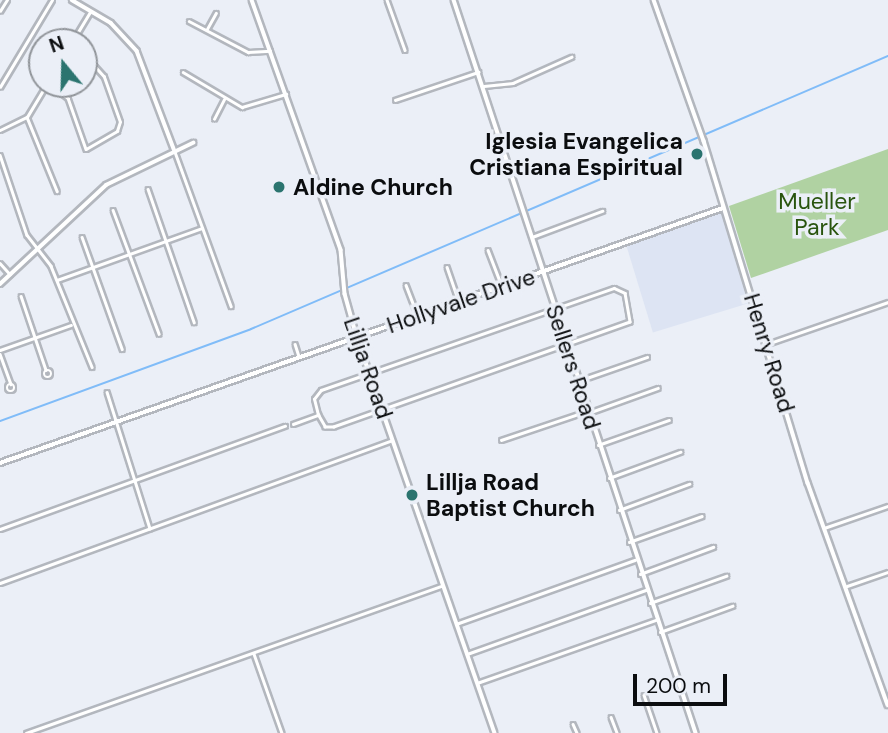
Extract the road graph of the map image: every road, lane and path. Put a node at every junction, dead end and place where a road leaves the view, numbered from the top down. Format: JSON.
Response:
{"nodes":[{"id":1,"x":6,"y":0,"type":"edge"},
{"id":2,"x":52,"y":0,"type":"edge"},
{"id":3,"x":72,"y":0,"type":"edge"},
{"id":4,"x":252,"y":0,"type":"edge"},
{"id":5,"x":387,"y":0,"type":"edge"},
{"id":6,"x":454,"y":0,"type":"edge"},
{"id":7,"x":654,"y":0,"type":"edge"},
{"id":8,"x":0,"y":11,"type":"edge"},
{"id":9,"x":90,"y":11,"type":"junction"},
{"id":10,"x":216,"y":13,"type":"dead end"},
{"id":11,"x":189,"y":21,"type":"dead end"},
{"id":12,"x":80,"y":28,"type":"edge"},
{"id":13,"x":207,"y":29,"type":"junction"},
{"id":14,"x":405,"y":50,"type":"dead end"},
{"id":15,"x":270,"y":51,"type":"junction"},
{"id":16,"x":571,"y":57,"type":"dead end"},
{"id":17,"x":98,"y":70,"type":"edge"},
{"id":18,"x":184,"y":72,"type":"dead end"},
{"id":19,"x":479,"y":72,"type":"junction"},
{"id":20,"x":484,"y":86,"type":"junction"},
{"id":21,"x":0,"y":87,"type":"edge"},
{"id":22,"x":286,"y":94,"type":"junction"},
{"id":23,"x":39,"y":98,"type":"edge"},
{"id":24,"x":68,"y":98,"type":"edge"},
{"id":25,"x":224,"y":99,"type":"junction"},
{"id":26,"x":395,"y":100,"type":"dead end"},
{"id":27,"x":27,"y":117,"type":"junction"},
{"id":28,"x":214,"y":120,"type":"dead end"},
{"id":29,"x":0,"y":130,"type":"edge"},
{"id":30,"x":193,"y":143,"type":"dead end"},
{"id":31,"x":174,"y":149,"type":"junction"},
{"id":32,"x":0,"y":155,"type":"edge"},
{"id":33,"x":148,"y":189,"type":"dead end"},
{"id":34,"x":57,"y":191,"type":"dead end"},
{"id":35,"x":723,"y":208,"type":"junction"},
{"id":36,"x":113,"y":210,"type":"dead end"},
{"id":37,"x":602,"y":211,"type":"dead end"},
{"id":38,"x":202,"y":228,"type":"junction"},
{"id":39,"x":82,"y":237,"type":"dead end"},
{"id":40,"x":532,"y":237,"type":"junction"},
{"id":41,"x":166,"y":242,"type":"junction"},
{"id":42,"x":36,"y":248,"type":"junction"},
{"id":43,"x":488,"y":250,"type":"dead end"},
{"id":44,"x":130,"y":255,"type":"junction"},
{"id":45,"x":0,"y":263,"type":"edge"},
{"id":46,"x":447,"y":267,"type":"dead end"},
{"id":47,"x":93,"y":268,"type":"junction"},
{"id":48,"x":543,"y":272,"type":"junction"},
{"id":49,"x":10,"y":274,"type":"junction"},
{"id":50,"x":57,"y":280,"type":"junction"},
{"id":51,"x":0,"y":284,"type":"edge"},
{"id":52,"x":406,"y":285,"type":"dead end"},
{"id":53,"x":502,"y":286,"type":"junction"},
{"id":54,"x":21,"y":296,"type":"dead end"},
{"id":55,"x":459,"y":302,"type":"junction"},
{"id":56,"x":888,"y":302,"type":"edge"},
{"id":57,"x":231,"y":306,"type":"dead end"},
{"id":58,"x":555,"y":309,"type":"junction"},
{"id":59,"x":418,"y":316,"type":"junction"},
{"id":60,"x":194,"y":322,"type":"dead end"},
{"id":61,"x":71,"y":324,"type":"junction"},
{"id":62,"x":159,"y":334,"type":"dead end"},
{"id":63,"x":35,"y":337,"type":"junction"},
{"id":64,"x":358,"y":337,"type":"junction"},
{"id":65,"x":295,"y":344,"type":"dead end"},
{"id":66,"x":767,"y":344,"type":"junction"},
{"id":67,"x":567,"y":346,"type":"junction"},
{"id":68,"x":122,"y":349,"type":"dead end"},
{"id":69,"x":0,"y":352,"type":"edge"},
{"id":70,"x":299,"y":356,"type":"junction"},
{"id":71,"x":647,"y":357,"type":"dead end"},
{"id":72,"x":92,"y":367,"type":"dead end"},
{"id":73,"x":46,"y":370,"type":"dead end"},
{"id":74,"x":370,"y":374,"type":"junction"},
{"id":75,"x":578,"y":381,"type":"junction"},
{"id":76,"x":11,"y":384,"type":"dead end"},
{"id":77,"x":658,"y":388,"type":"dead end"},
{"id":78,"x":107,"y":392,"type":"dead end"},
{"id":79,"x":383,"y":411,"type":"junction"},
{"id":80,"x":588,"y":412,"type":"junction"},
{"id":81,"x":318,"y":415,"type":"junction"},
{"id":82,"x":669,"y":420,"type":"dead end"},
{"id":83,"x":117,"y":421,"type":"junction"},
{"id":84,"x":293,"y":424,"type":"dead end"},
{"id":85,"x":285,"y":426,"type":"dead end"},
{"id":86,"x":393,"y":440,"type":"junction"},
{"id":87,"x":501,"y":440,"type":"dead end"},
{"id":88,"x":598,"y":445,"type":"junction"},
{"id":89,"x":680,"y":452,"type":"dead end"},
{"id":90,"x":0,"y":463,"type":"edge"},
{"id":91,"x":608,"y":478,"type":"junction"},
{"id":92,"x":133,"y":481,"type":"junction"},
{"id":93,"x":689,"y":484,"type":"dead end"},
{"id":94,"x":888,"y":506,"type":"edge"},
{"id":95,"x":619,"y":510,"type":"junction"},
{"id":96,"x":702,"y":516,"type":"dead end"},
{"id":97,"x":150,"y":528,"type":"junction"},
{"id":98,"x":824,"y":528,"type":"junction"},
{"id":99,"x":0,"y":530,"type":"edge"},
{"id":100,"x":629,"y":542,"type":"junction"},
{"id":101,"x":713,"y":547,"type":"dead end"},
{"id":102,"x":635,"y":560,"type":"junction"},
{"id":103,"x":888,"y":572,"type":"edge"},
{"id":104,"x":640,"y":573,"type":"junction"},
{"id":105,"x":726,"y":576,"type":"dead end"},
{"id":106,"x":0,"y":583,"type":"edge"},
{"id":107,"x":443,"y":586,"type":"junction"},
{"id":108,"x":846,"y":586,"type":"junction"},
{"id":109,"x":646,"y":590,"type":"junction"},
{"id":110,"x":650,"y":603,"type":"junction"},
{"id":111,"x":732,"y":606,"type":"dead end"},
{"id":112,"x":656,"y":620,"type":"junction"},
{"id":113,"x":456,"y":624,"type":"junction"},
{"id":114,"x":660,"y":632,"type":"junction"},
{"id":115,"x":254,"y":653,"type":"junction"},
{"id":116,"x":467,"y":654,"type":"junction"},
{"id":117,"x":477,"y":683,"type":"junction"},
{"id":118,"x":643,"y":695,"type":"dead end"},
{"id":119,"x":888,"y":705,"type":"edge"},
{"id":120,"x":611,"y":717,"type":"dead end"},
{"id":121,"x":573,"y":724,"type":"dead end"},
{"id":122,"x":26,"y":733,"type":"edge"},
{"id":123,"x":282,"y":733,"type":"edge"},
{"id":124,"x":495,"y":733,"type":"edge"},
{"id":125,"x":577,"y":733,"type":"edge"},
{"id":126,"x":617,"y":733,"type":"edge"},
{"id":127,"x":657,"y":733,"type":"edge"},
{"id":128,"x":696,"y":733,"type":"edge"}],
"edges":[{"from":1,"to":8,"type":"street"},
{"from":2,"to":21,"type":"street"},
{"from":3,"to":9,"type":"street"},
{"from":4,"to":15,"type":"street","name":"Lillja Road"},
{"from":5,"to":14,"type":"street"},
{"from":6,"to":19,"type":"street","name":"Sellers Road"},
{"from":7,"to":35,"type":"street","name":"Henry Road"},
{"from":9,"to":12,"type":"street"},
{"from":9,"to":31,"type":"street"},
{"from":10,"to":13,"type":"street"},
{"from":11,"to":13,"type":"street"},
{"from":13,"to":15,"type":"street"},
{"from":15,"to":22,"type":"street","name":"Lillja Road"},
{"from":16,"to":20,"type":"street"},
{"from":17,"to":24,"type":"street"},
{"from":18,"to":25,"type":"street"},
{"from":19,"to":20,"type":"street","name":"Sellers Road"},
{"from":19,"to":26,"type":"street"},
{"from":20,"to":40,"type":"street","name":"Sellers Road"},
{"from":22,"to":25,"type":"street"},
{"from":22,"to":64,"type":"street","name":"Lillja Road"},
{"from":23,"to":27,"type":"street"},
{"from":25,"to":28,"type":"street"},
{"from":27,"to":29,"type":"street"},
{"from":27,"to":34,"type":"street"},
{"from":30,"to":31,"type":"street"},
{"from":31,"to":38,"type":"street"},
{"from":31,"to":42,"type":"street"},
{"from":32,"to":42,"type":"street"},
{"from":33,"to":41,"type":"street"},
{"from":35,"to":48,"type":"street","name":"Hollyvale Drive"},
{"from":35,"to":66,"type":"street","name":"Henry Road"},
{"from":36,"to":44,"type":"street"},
{"from":37,"to":40,"type":"street"},
{"from":38,"to":41,"type":"street"},
{"from":38,"to":57,"type":"street"},
{"from":39,"to":47,"type":"street"},
{"from":40,"to":48,"type":"street","name":"Sellers Road"},
{"from":41,"to":44,"type":"street"},
{"from":41,"to":60,"type":"street"},
{"from":42,"to":49,"type":"street"},
{"from":42,"to":50,"type":"street"},
{"from":43,"to":53,"type":"street"},
{"from":44,"to":47,"type":"street"},
{"from":44,"to":62,"type":"street"},
{"from":45,"to":49,"type":"street"},
{"from":46,"to":55,"type":"street"},
{"from":47,"to":50,"type":"street"},
{"from":47,"to":68,"type":"street"},
{"from":48,"to":53,"type":"street","name":"Hollyvale Drive"},
{"from":48,"to":58,"type":"street","name":"Sellers Road"},
{"from":49,"to":51,"type":"street"},
{"from":50,"to":61,"type":"street"},
{"from":52,"to":59,"type":"street"},
{"from":53,"to":55,"type":"street","name":"Hollyvale Drive"},
{"from":54,"to":63,"type":"street"},
{"from":55,"to":59,"type":"street","name":"Hollyvale Drive"},
{"from":56,"to":66,"type":"street"},
{"from":58,"to":67,"type":"street","name":"Sellers Road"},
{"from":58,"to":67,"type":"street"},
{"from":58,"to":74,"type":"street"},
{"from":59,"to":64,"type":"street","name":"Hollyvale Drive"},
{"from":61,"to":63,"type":"street"},
{"from":61,"to":72,"type":"street"},
{"from":63,"to":69,"type":"street"},
{"from":63,"to":73,"type":"street"},
{"from":64,"to":70,"type":"street","name":"Hollyvale Drive"},
{"from":64,"to":74,"type":"street","name":"Lillja Road"},
{"from":65,"to":70,"type":"street"},
{"from":66,"to":98,"type":"street","name":"Henry Road"},
{"from":67,"to":75,"type":"street","name":"Sellers Road"},
{"from":67,"to":79,"type":"street"},
{"from":69,"to":76,"type":"street"},
{"from":70,"to":83,"type":"street","name":"Hollyvale Drive"},
{"from":71,"to":75,"type":"street"},
{"from":74,"to":79,"type":"street","name":"Lillja Road"},
{"from":74,"to":81,"type":"street"},
{"from":75,"to":80,"type":"street","name":"Sellers Road"},
{"from":77,"to":80,"type":"street"},
{"from":78,"to":83,"type":"street"},
{"from":79,"to":81,"type":"street"},
{"from":79,"to":86,"type":"street","name":"Lillja Road"},
{"from":80,"to":87,"type":"street"},
{"from":80,"to":88,"type":"street","name":"Sellers Road"},
{"from":81,"to":84,"type":"street"},
{"from":82,"to":88,"type":"street"},
{"from":83,"to":90,"type":"street","name":"Hollyvale Drive"},
{"from":83,"to":92,"type":"street"},
{"from":85,"to":92,"type":"street"},
{"from":86,"to":97,"type":"street"},
{"from":86,"to":107,"type":"street","name":"Lillja Road"},
{"from":88,"to":91,"type":"street","name":"Sellers Road"},
{"from":89,"to":91,"type":"street"},
{"from":91,"to":95,"type":"street","name":"Sellers Road"},
{"from":92,"to":97,"type":"street"},
{"from":92,"to":99,"type":"street"},
{"from":93,"to":95,"type":"street"},
{"from":94,"to":98,"type":"street"},
{"from":95,"to":100,"type":"street","name":"Sellers Road"},
{"from":96,"to":100,"type":"street"},
{"from":97,"to":106,"type":"street"},
{"from":98,"to":108,"type":"street","name":"Henry Road"},
{"from":100,"to":102,"type":"street","name":"Sellers Road"},
{"from":101,"to":104,"type":"street"},
{"from":102,"to":104,"type":"street","name":"Sellers Road"},
{"from":102,"to":113,"type":"street"},
{"from":103,"to":108,"type":"street"},
{"from":104,"to":109,"type":"street","name":"Sellers Road"},
{"from":105,"to":110,"type":"street"},
{"from":107,"to":113,"type":"street","name":"Lillja Road"},
{"from":107,"to":115,"type":"street"},
{"from":108,"to":119,"type":"street","name":"Henry Road"},
{"from":109,"to":110,"type":"street","name":"Sellers Road"},
{"from":109,"to":116,"type":"street"},
{"from":110,"to":112,"type":"street","name":"Sellers Road"},
{"from":111,"to":114,"type":"street"},
{"from":112,"to":114,"type":"street","name":"Sellers Road"},
{"from":112,"to":117,"type":"street"},
{"from":113,"to":116,"type":"street","name":"Lillja Road"},
{"from":114,"to":128,"type":"street","name":"Sellers Road"},
{"from":115,"to":122,"type":"street"},
{"from":115,"to":123,"type":"street"},
{"from":116,"to":117,"type":"street","name":"Lillja Road"},
{"from":117,"to":124,"type":"street","name":"Lillja Road"},
{"from":118,"to":127,"type":"street"},
{"from":120,"to":126,"type":"street"},
{"from":121,"to":125,"type":"street"}]}
